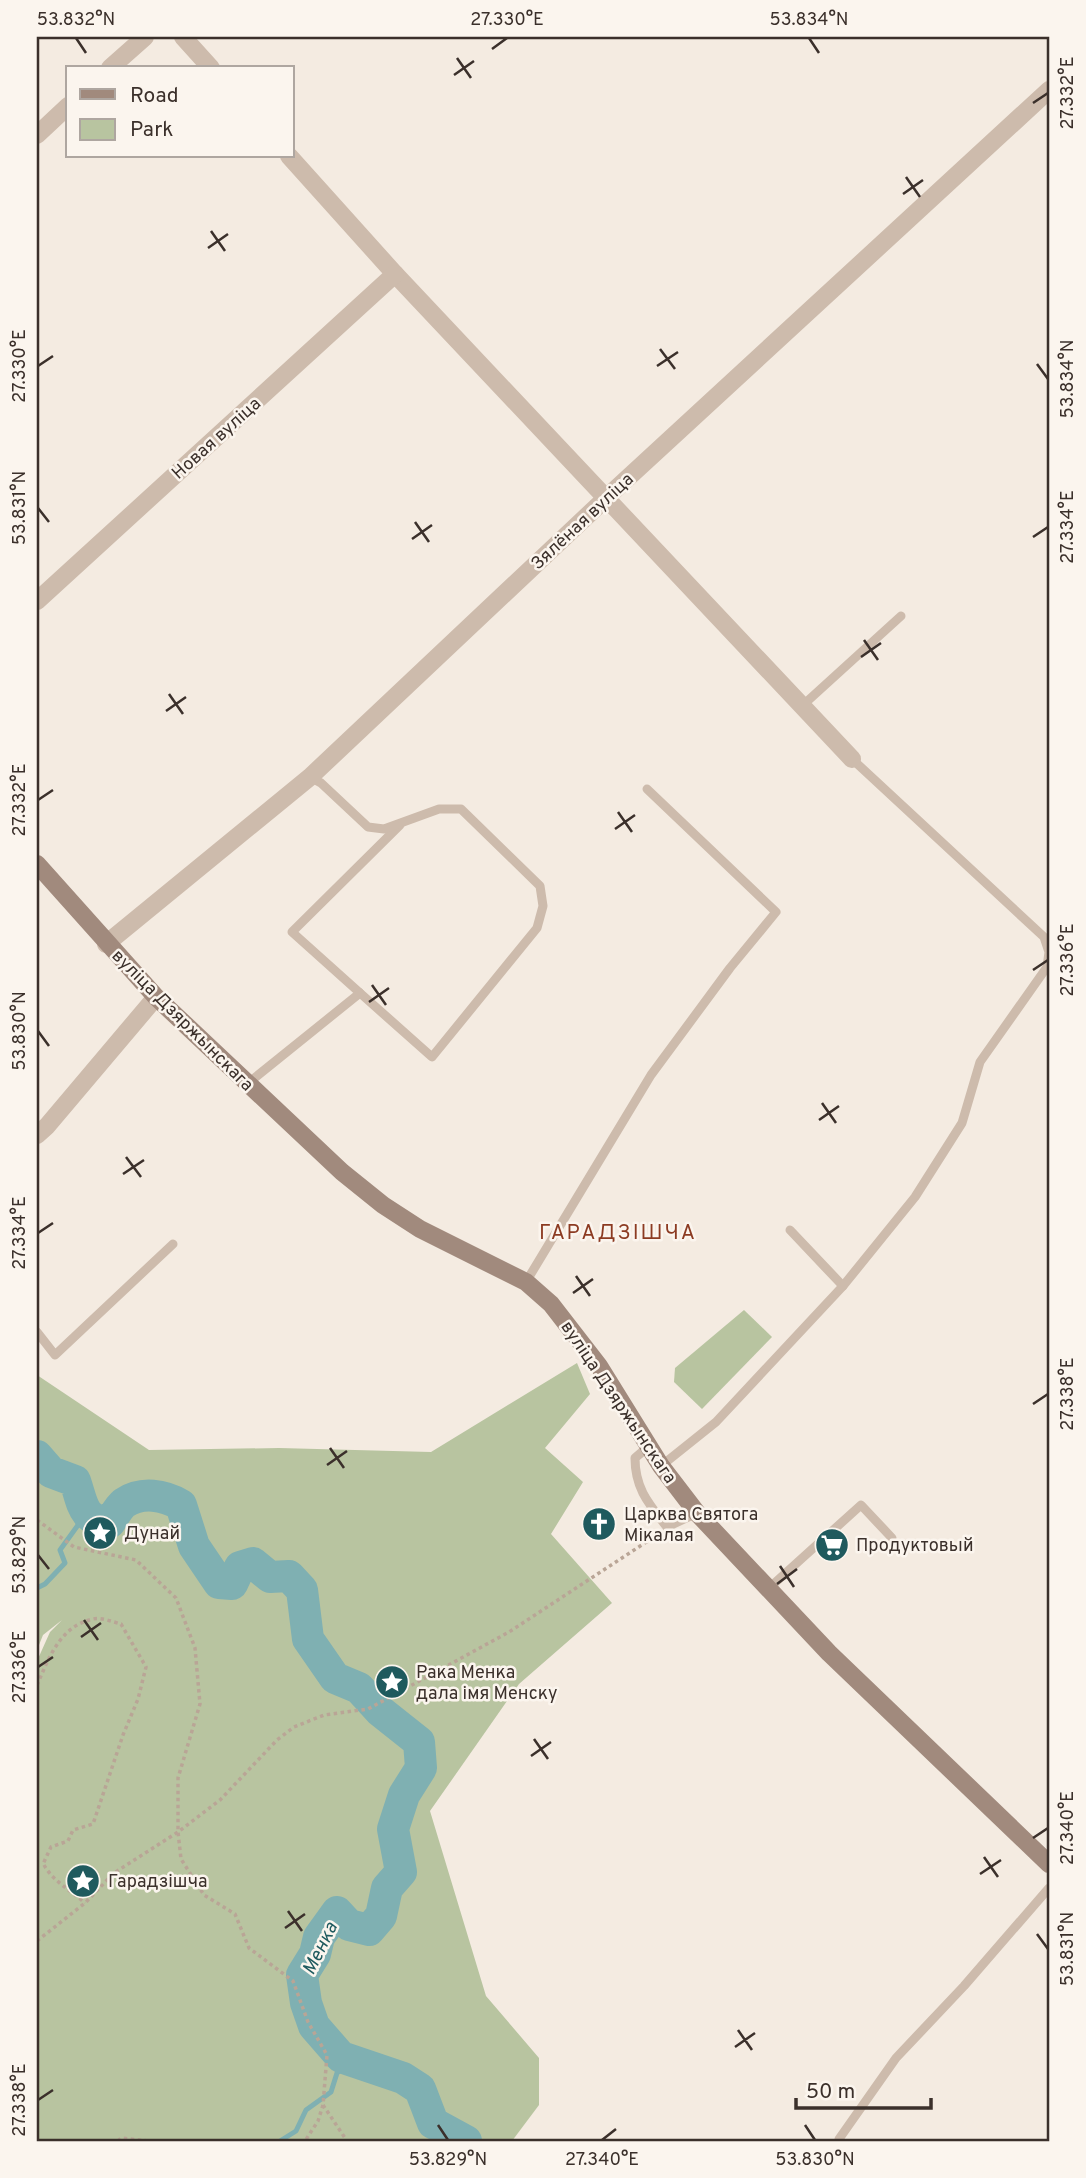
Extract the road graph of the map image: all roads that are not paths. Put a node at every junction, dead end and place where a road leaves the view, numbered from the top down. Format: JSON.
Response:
{"nodes":[{"id":1,"x":145,"y":37,"type":"edge"},
{"id":2,"x":183,"y":37,"type":"edge"},
{"id":3,"x":112,"y":66,"type":"edge"},
{"id":4,"x":209,"y":66,"type":"edge"},
{"id":5,"x":1049,"y":90,"type":"edge"},
{"id":6,"x":66,"y":108,"type":"edge"},
{"id":7,"x":37,"y":135,"type":"edge"},
{"id":8,"x":291,"y":158,"type":"edge"},
{"id":9,"x":395,"y":274,"type":"junction"},
{"id":10,"x":606,"y":498,"type":"junction"},
{"id":11,"x":37,"y":601,"type":"edge"},
{"id":12,"x":901,"y":616,"type":"dead end"},
{"id":13,"x":802,"y":706,"type":"junction"},
{"id":14,"x":852,"y":759,"type":"joint"},
{"id":15,"x":310,"y":777,"type":"junction"},
{"id":16,"x":647,"y":789,"type":"dead end"},
{"id":17,"x":402,"y":822,"type":"junction"},
{"id":18,"x":37,"y":864,"type":"edge"},
{"id":19,"x":106,"y":944,"type":"junction"},
{"id":20,"x":360,"y":993,"type":"junction"},
{"id":21,"x":156,"y":997,"type":"junction"},
{"id":22,"x":247,"y":1084,"type":"junction"},
{"id":23,"x":37,"y":1135,"type":"edge"},
{"id":24,"x":790,"y":1230,"type":"dead end"},
{"id":25,"x":173,"y":1244,"type":"dead end"},
{"id":26,"x":526,"y":1283,"type":"junction"},
{"id":27,"x":844,"y":1286,"type":"junction"},
{"id":28,"x":37,"y":1332,"type":"edge"},
{"id":29,"x":649,"y":1446,"type":"junction"},
{"id":30,"x":661,"y":1466,"type":"junction"},
{"id":31,"x":697,"y":1513,"type":"junction"},
{"id":32,"x":892,"y":1538,"type":"dead end"},
{"id":33,"x":768,"y":1588,"type":"junction"},
{"id":34,"x":1049,"y":1864,"type":"edge"},
{"id":35,"x":1049,"y":1888,"type":"edge"},
{"id":36,"x":839,"y":2139,"type":"dead end"}],
"edges":[{"from":1,"to":3,"type":"street"},
{"from":2,"to":4,"type":"street"},
{"from":5,"to":10,"type":"street","name":"Зялёная вуліца"},
{"from":6,"to":7,"type":"street"},
{"from":8,"to":9,"type":"street"},
{"from":9,"to":10,"type":"street"},
{"from":9,"to":11,"type":"street","name":"Новая вуліца"},
{"from":10,"to":13,"type":"street"},
{"from":10,"to":15,"type":"street","name":"Зялёная вуліца"},
{"from":12,"to":13,"type":"lane"},
{"from":13,"to":14,"type":"street"},
{"from":14,"to":27,"type":"lane"},
{"from":15,"to":17,"type":"lane"},
{"from":15,"to":19,"type":"street","name":"Зялёная вуліца"},
{"from":16,"to":26,"type":"lane"},
{"from":17,"to":20,"type":"lane"},
{"from":17,"to":20,"type":"lane"},
{"from":18,"to":19,"type":"street","name":"вуліца Дзяржынскага"},
{"from":19,"to":21,"type":"street","name":"вуліца Дзяржынскага"},
{"from":20,"to":22,"type":"lane"},
{"from":21,"to":22,"type":"street","name":"вуліца Дзяржынскага"},
{"from":21,"to":23,"type":"street"},
{"from":22,"to":26,"type":"street","name":"вуліца Дзяржынскага"},
{"from":24,"to":27,"type":"lane"},
{"from":25,"to":28,"type":"lane"},
{"from":26,"to":29,"type":"street","name":"вуліца Дзяржынскага"},
{"from":27,"to":30,"type":"lane"},
{"from":29,"to":30,"type":"street","name":"вуліца Дзяржынскага"},
{"from":29,"to":31,"type":"lane"},
{"from":30,"to":31,"type":"street","name":"вуліца Дзяржынскага"},
{"from":31,"to":33,"type":"street","name":"вуліца Дзяржынскага"},
{"from":32,"to":33,"type":"lane"},
{"from":33,"to":34,"type":"street","name":"вуліца Дзяржынскага"},
{"from":35,"to":36,"type":"lane"}]}
